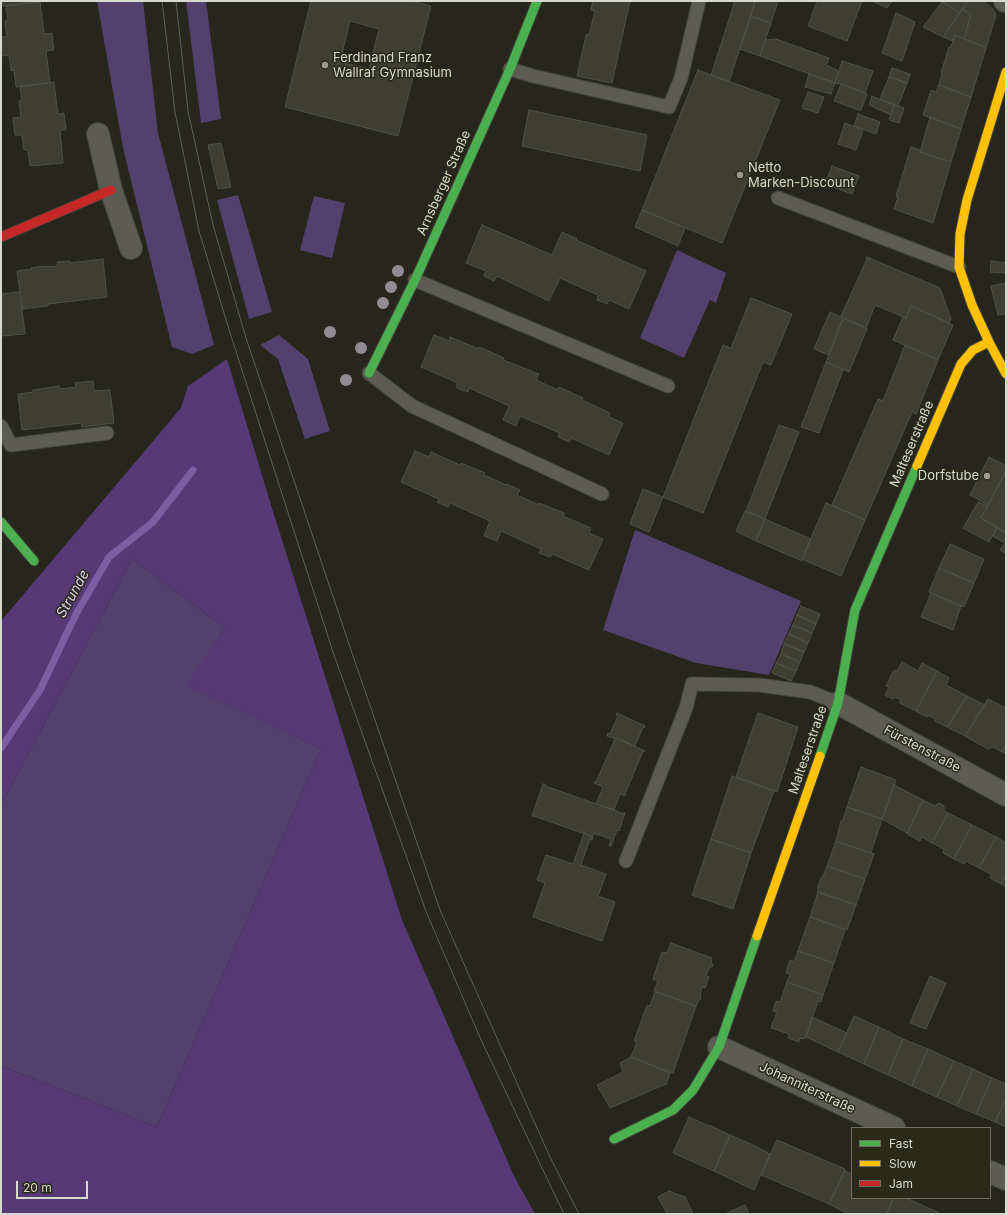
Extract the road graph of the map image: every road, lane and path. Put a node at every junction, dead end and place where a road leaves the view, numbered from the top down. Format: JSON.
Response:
{"nodes":[{"id":1,"x":537,"y":1,"type":"edge"},
{"id":2,"x":699,"y":1,"type":"edge"},
{"id":3,"x":510,"y":69,"type":"junction"},
{"id":4,"x":1006,"y":72,"type":"edge"},
{"id":5,"x":98,"y":134,"type":"dead end"},
{"id":6,"x":111,"y":190,"type":"junction"},
{"id":7,"x":778,"y":198,"type":"dead end"},
{"id":8,"x":1,"y":237,"type":"edge"},
{"id":9,"x":131,"y":248,"type":"dead end"},
{"id":10,"x":959,"y":268,"type":"junction"},
{"id":11,"x":415,"y":280,"type":"junction"},
{"id":12,"x":989,"y":342,"type":"junction"},
{"id":13,"x":369,"y":373,"type":"joint"},
{"id":14,"x":1006,"y":374,"type":"edge"},
{"id":15,"x":668,"y":386,"type":"dead end"},
{"id":16,"x":1,"y":426,"type":"edge"},
{"id":17,"x":107,"y":433,"type":"dead end"},
{"id":18,"x":602,"y":494,"type":"dead end"},
{"id":19,"x":1,"y":522,"type":"edge"},
{"id":20,"x":34,"y":561,"type":"dead end"},
{"id":21,"x":838,"y":703,"type":"junction"},
{"id":22,"x":1006,"y":795,"type":"edge"},
{"id":23,"x":626,"y":861,"type":"dead end"},
{"id":24,"x":719,"y":1047,"type":"junction"},
{"id":25,"x":892,"y":1127,"type":"edge"},
{"id":26,"x":614,"y":1139,"type":"dead end"},
{"id":27,"x":991,"y":1172,"type":"edge"},
{"id":28,"x":1006,"y":1179,"type":"edge"}],
"edges":[{"from":1,"to":3,"type":"street","name":"Arnsberger Straße"},
{"from":2,"to":3,"type":"lane"},
{"from":3,"to":11,"type":"street","name":"Arnsberger Straße"},
{"from":4,"to":10,"type":"street"},
{"from":5,"to":6,"type":"street"},
{"from":6,"to":8,"type":"street"},
{"from":6,"to":9,"type":"street"},
{"from":7,"to":10,"type":"lane"},
{"from":10,"to":12,"type":"street"},
{"from":11,"to":13,"type":"street","name":"Arnsberger Straße"},
{"from":11,"to":15,"type":"lane"},
{"from":12,"to":14,"type":"street"},
{"from":12,"to":21,"type":"street","name":"Malteserstraße"},
{"from":13,"to":18,"type":"lane"},
{"from":16,"to":17,"type":"lane"},
{"from":19,"to":20,"type":"street"},
{"from":21,"to":22,"type":"street","name":"Fürstenstraße"},
{"from":21,"to":23,"type":"lane"},
{"from":21,"to":24,"type":"street","name":"Malteserstraße"},
{"from":24,"to":25,"type":"street","name":"Johanniterstraße"},
{"from":24,"to":26,"type":"street","name":"Malteserstraße"},
{"from":27,"to":28,"type":"street"}]}
